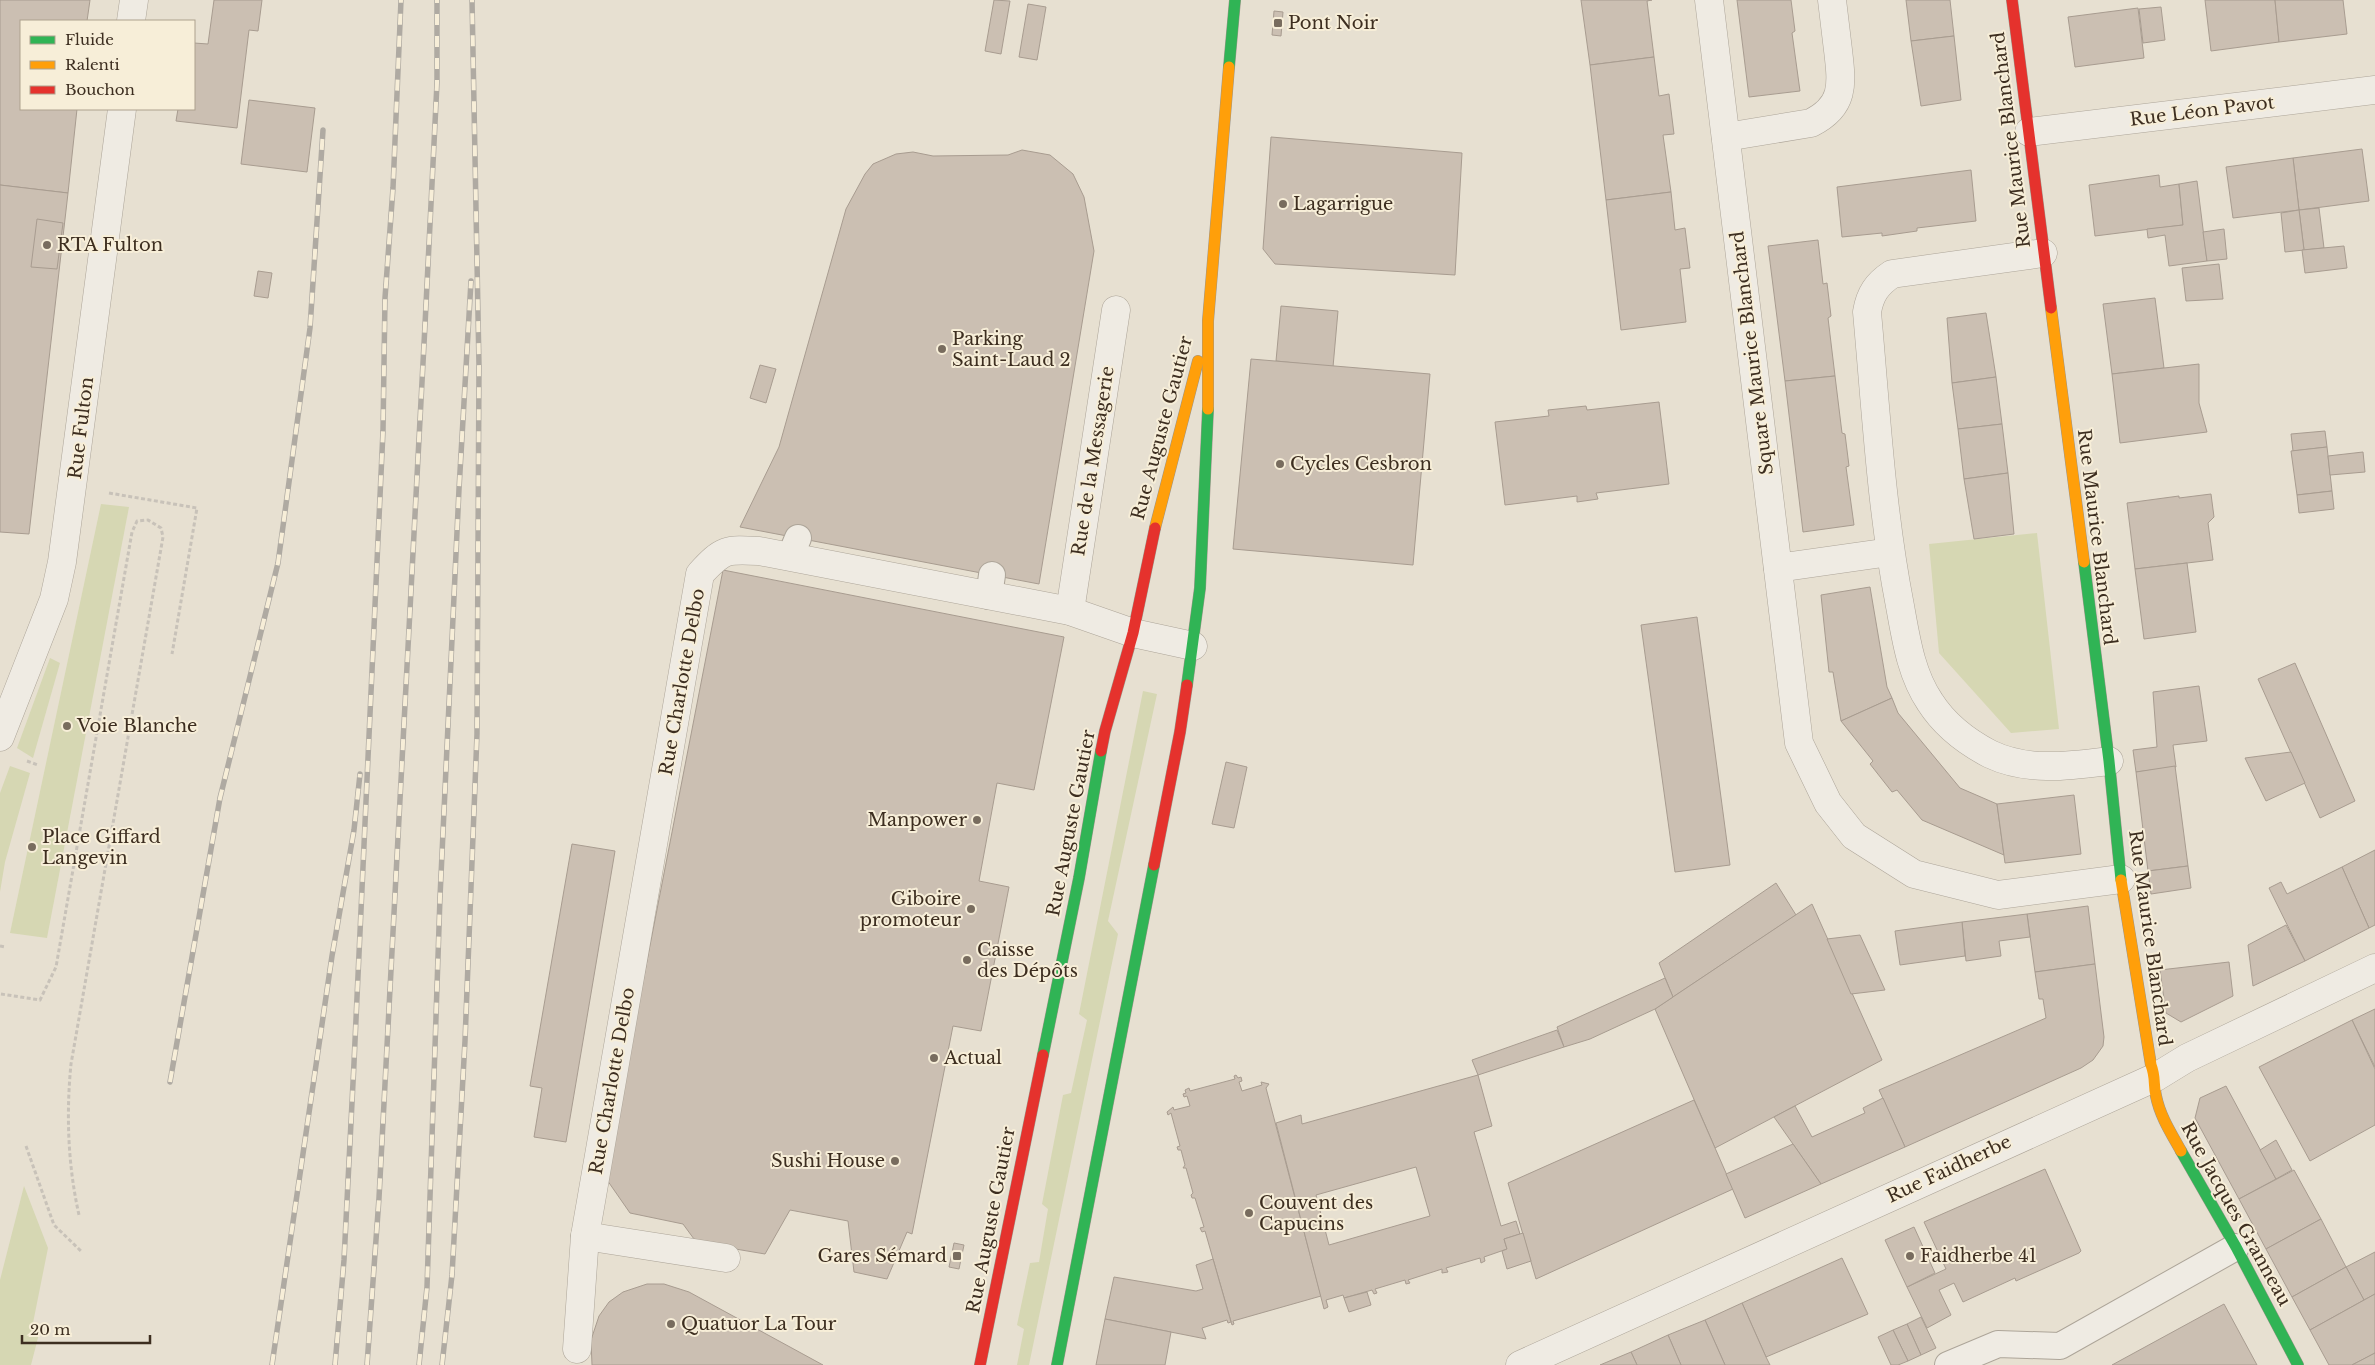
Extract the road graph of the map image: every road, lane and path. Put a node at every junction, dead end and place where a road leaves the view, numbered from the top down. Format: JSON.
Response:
{"nodes":[{"id":1,"x":134,"y":0,"type":"edge"},
{"id":2,"x":1235,"y":0,"type":"edge"},
{"id":3,"x":1709,"y":0,"type":"edge"},
{"id":4,"x":1832,"y":0,"type":"edge"},
{"id":5,"x":2012,"y":0,"type":"edge"},
{"id":6,"x":132,"y":20,"type":"edge"},
{"id":7,"x":2375,"y":90,"type":"edge"},
{"id":8,"x":122,"y":110,"type":"edge"},
{"id":9,"x":2029,"y":132,"type":"junction"},
{"id":10,"x":1726,"y":137,"type":"junction"},
{"id":11,"x":2043,"y":253,"type":"junction"},
{"id":12,"x":1116,"y":310,"type":"dead end"},
{"id":13,"x":1208,"y":321,"type":"junction"},
{"id":14,"x":73,"y":488,"type":"junction"},
{"id":15,"x":1890,"y":552,"type":"junction"},
{"id":16,"x":1778,"y":568,"type":"junction"},
{"id":17,"x":1070,"y":612,"type":"junction"},
{"id":18,"x":1133,"y":633,"type":"junction"},
{"id":19,"x":1193,"y":646,"type":"junction"},
{"id":20,"x":172,"y":654,"type":"dead end"},
{"id":21,"x":0,"y":737,"type":"edge"},
{"id":22,"x":2109,"y":761,"type":"junction"},
{"id":23,"x":2121,"y":879,"type":"junction"},
{"id":24,"x":0,"y":946,"type":"edge"},
{"id":25,"x":5,"y":948,"type":"dead end"},
{"id":26,"x":2375,"y":968,"type":"edge"},
{"id":27,"x":1,"y":994,"type":"edge"},
{"id":28,"x":2156,"y":1077,"type":"junction"},
{"id":29,"x":26,"y":1146,"type":"dead end"},
{"id":30,"x":79,"y":1215,"type":"dead end"},
{"id":31,"x":585,"y":1236,"type":"junction"},
{"id":32,"x":2236,"y":1247,"type":"junction"},
{"id":33,"x":82,"y":1252,"type":"dead end"},
{"id":34,"x":726,"y":1258,"type":"dead end"},
{"id":35,"x":577,"y":1349,"type":"dead end"},
{"id":36,"x":980,"y":1365,"type":"edge"},
{"id":37,"x":1057,"y":1365,"type":"edge"},
{"id":38,"x":1520,"y":1365,"type":"edge"},
{"id":39,"x":1948,"y":1365,"type":"edge"},
{"id":40,"x":2298,"y":1365,"type":"edge"}],
"edges":[{"from":1,"to":6,"type":"street"},
{"from":2,"to":13,"type":"street","name":"Rue Auguste Gautier"},
{"from":3,"to":10,"type":"street","name":"Square Maurice Blanchard"},
{"from":4,"to":10,"type":"street"},
{"from":5,"to":9,"type":"street","name":"Rue Maurice Blanchard"},
{"from":7,"to":9,"type":"street","name":"Rue Léon Pavot"},
{"from":8,"to":14,"type":"street","name":"Rue Fulton"},
{"from":9,"to":11,"type":"street","name":"Rue Maurice Blanchard"},
{"from":10,"to":16,"type":"street","name":"Square Maurice Blanchard"},
{"from":11,"to":15,"type":"street"},
{"from":11,"to":22,"type":"street","name":"Rue Maurice Blanchard"},
{"from":12,"to":17,"type":"street","name":"Rue de la Messagerie"},
{"from":13,"to":18,"type":"street","name":"Rue Auguste Gautier"},
{"from":13,"to":19,"type":"street","name":"Rue Auguste Gautier"},
{"from":14,"to":20,"type":"path"},
{"from":14,"to":21,"type":"street","name":"Rue Fulton"},
{"from":15,"to":16,"type":"street"},
{"from":15,"to":22,"type":"street"},
{"from":16,"to":23,"type":"street","name":"Square Maurice Blanchard"},
{"from":17,"to":18,"type":"street","name":"Rue Charlotte Delbo"},
{"from":17,"to":31,"type":"street","name":"Rue Charlotte Delbo"},
{"from":18,"to":19,"type":"street","name":"Rue Charlotte Delbo"},
{"from":18,"to":36,"type":"street","name":"Rue Auguste Gautier"},
{"from":19,"to":37,"type":"street","name":"Rue Auguste Gautier"},
{"from":22,"to":23,"type":"street","name":"Rue Maurice Blanchard"},
{"from":23,"to":28,"type":"street","name":"Rue Maurice Blanchard"},
{"from":24,"to":25,"type":"path"},
{"from":26,"to":28,"type":"street","name":"Rue Faidherbe"},
{"from":27,"to":30,"type":"path"},
{"from":28,"to":32,"type":"street","name":"Rue Jacques Granneau"},
{"from":28,"to":38,"type":"street","name":"Rue Faidherbe"},
{"from":29,"to":33,"type":"path"},
{"from":31,"to":34,"type":"street"},
{"from":31,"to":35,"type":"street","name":"Rue Charlotte Delbo"},
{"from":32,"to":39,"type":"lane"},
{"from":32,"to":40,"type":"street","name":"Rue Jacques Granneau"}]}
